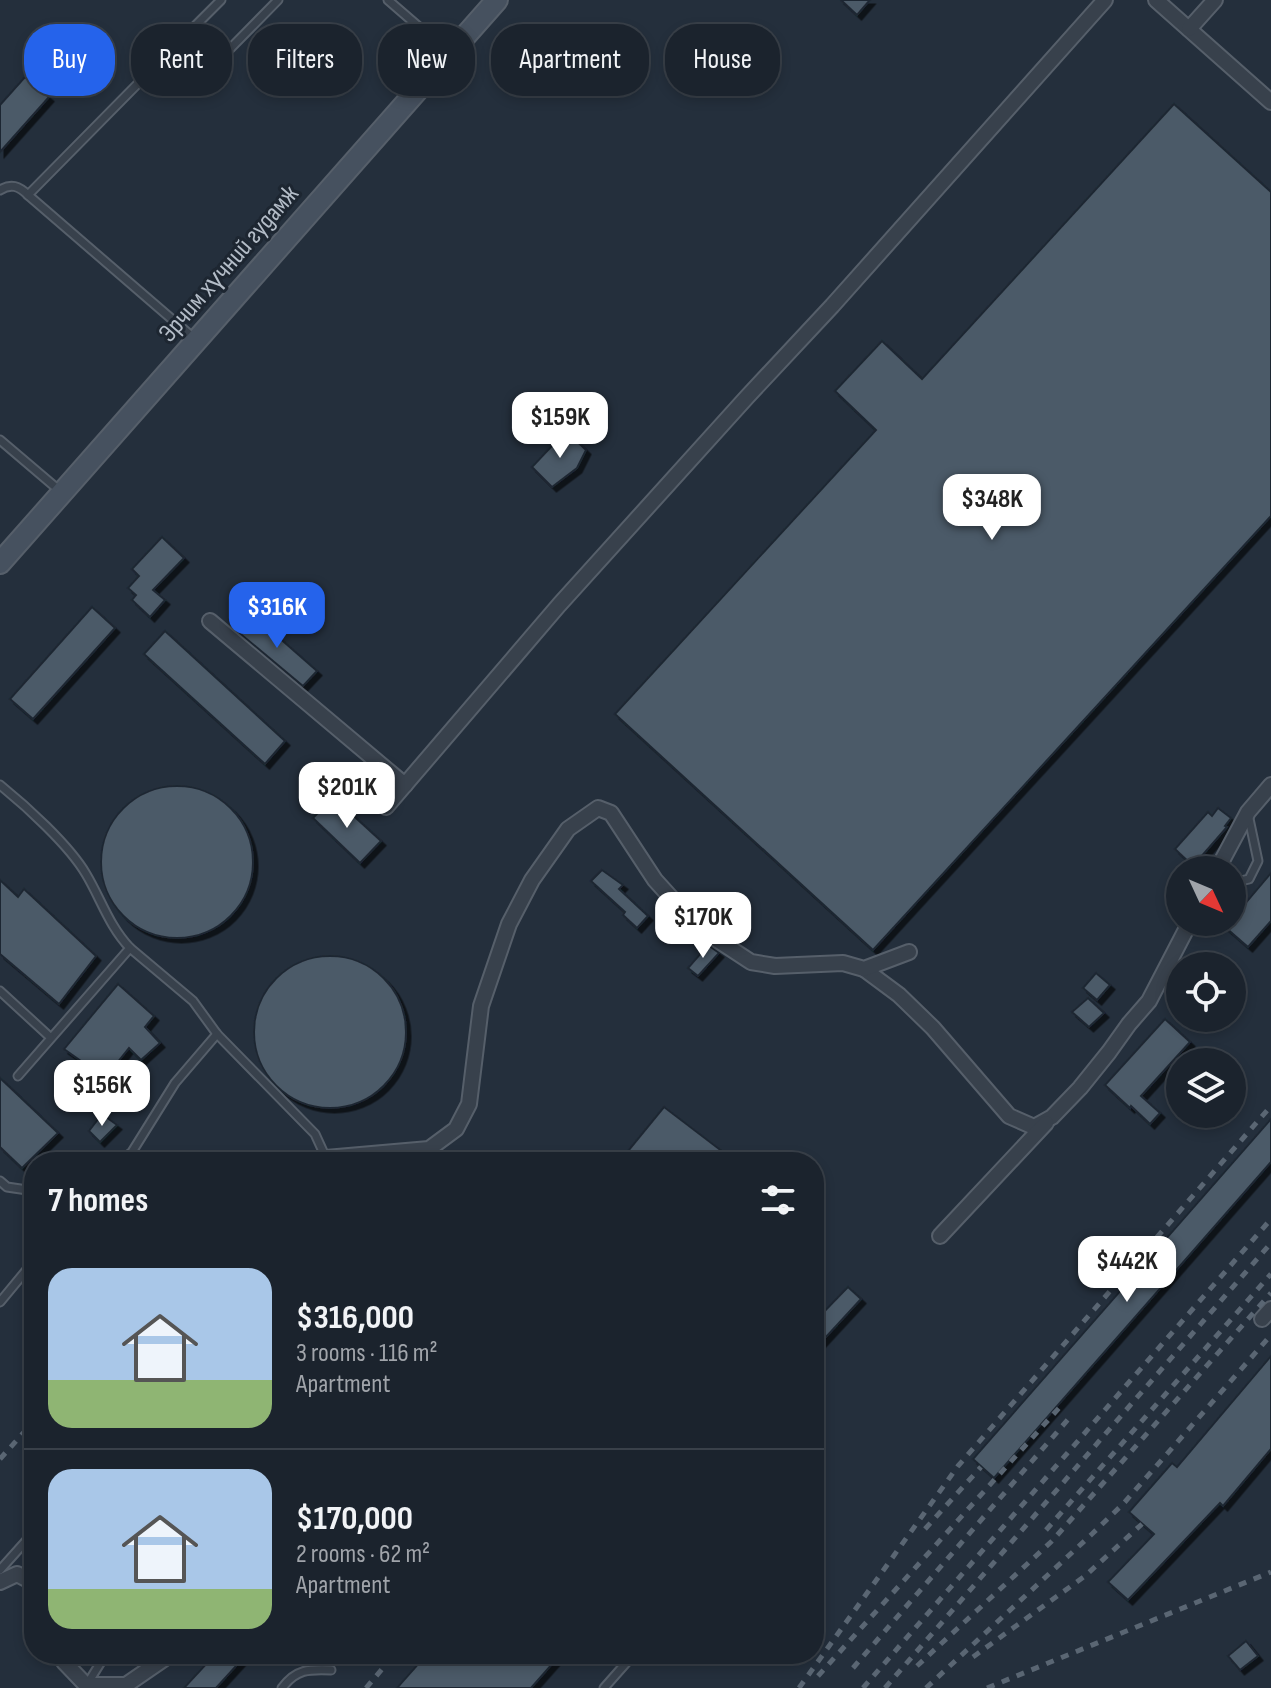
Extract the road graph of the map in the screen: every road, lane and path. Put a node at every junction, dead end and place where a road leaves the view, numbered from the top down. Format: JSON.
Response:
{"nodes":[{"id":1,"x":221,"y":0,"type":"edge"},
{"id":2,"x":278,"y":0,"type":"edge"},
{"id":3,"x":388,"y":0,"type":"edge"},
{"id":4,"x":497,"y":0,"type":"edge"},
{"id":5,"x":1105,"y":0,"type":"edge"},
{"id":6,"x":1156,"y":0,"type":"edge"},
{"id":7,"x":1215,"y":0,"type":"edge"},
{"id":8,"x":197,"y":24,"type":"edge"},
{"id":9,"x":415,"y":24,"type":"edge"},
{"id":10,"x":475,"y":25,"type":"edge"},
{"id":11,"x":1189,"y":29,"type":"junction"},
{"id":12,"x":232,"y":47,"type":"edge"},
{"id":13,"x":131,"y":91,"type":"edge"},
{"id":14,"x":412,"y":96,"type":"edge"},
{"id":15,"x":1271,"y":102,"type":"edge"},
{"id":16,"x":0,"y":179,"type":"edge"},
{"id":17,"x":4,"y":188,"type":"edge"},
{"id":18,"x":28,"y":195,"type":"junction"},
{"id":19,"x":197,"y":341,"type":"junction"},
{"id":20,"x":0,"y":440,"type":"edge"},
{"id":21,"x":62,"y":493,"type":"junction"},
{"id":22,"x":0,"y":563,"type":"edge"},
{"id":23,"x":210,"y":621,"type":"dead end"},
{"id":24,"x":0,"y":785,"type":"edge"},
{"id":25,"x":405,"y":785,"type":"junction"},
{"id":26,"x":1271,"y":785,"type":"edge"},
{"id":27,"x":386,"y":807,"type":"dead end"},
{"id":28,"x":1248,"y":812,"type":"junction"},
{"id":29,"x":1224,"y":856,"type":"edge"},
{"id":30,"x":1246,"y":880,"type":"edge"},
{"id":31,"x":1183,"y":936,"type":"edge"},
{"id":32,"x":130,"y":948,"type":"junction"},
{"id":33,"x":909,"y":952,"type":"dead end"},
{"id":34,"x":864,"y":969,"type":"junction"},
{"id":35,"x":0,"y":991,"type":"edge"},
{"id":36,"x":217,"y":1034,"type":"junction"},
{"id":37,"x":50,"y":1037,"type":"junction"},
{"id":38,"x":18,"y":1076,"type":"dead end"},
{"id":39,"x":1052,"y":1117,"type":"junction"},
{"id":40,"x":130,"y":1152,"type":"edge"},
{"id":41,"x":323,"y":1152,"type":"edge"},
{"id":42,"x":401,"y":1152,"type":"edge"},
{"id":43,"x":0,"y":1181,"type":"edge"},
{"id":44,"x":24,"y":1190,"type":"edge"},
{"id":45,"x":940,"y":1236,"type":"dead end"},
{"id":46,"x":24,"y":1273,"type":"edge"},
{"id":47,"x":0,"y":1302,"type":"edge"},
{"id":48,"x":24,"y":1543,"type":"edge"},
{"id":49,"x":0,"y":1570,"type":"edge"},
{"id":50,"x":24,"y":1578,"type":"edge"},
{"id":51,"x":0,"y":1582,"type":"edge"},
{"id":52,"x":66,"y":1664,"type":"edge"},
{"id":53,"x":100,"y":1664,"type":"edge"},
{"id":54,"x":156,"y":1664,"type":"edge"},
{"id":55,"x":625,"y":1664,"type":"edge"},
{"id":56,"x":331,"y":1670,"type":"dead end"},
{"id":57,"x":86,"y":1687,"type":"edge"},
{"id":58,"x":282,"y":1688,"type":"edge"},
{"id":59,"x":604,"y":1688,"type":"edge"}],
"edges":[{"from":1,"to":8,"type":"lane"},
{"from":2,"to":12,"type":"lane"},
{"from":3,"to":9,"type":"lane"},
{"from":4,"to":10,"type":"main road","name":"Эрчим хүчний гудамж"},
{"from":5,"to":25,"type":"street"},
{"from":6,"to":11,"type":"street"},
{"from":7,"to":11,"type":"street"},
{"from":11,"to":15,"type":"street"},
{"from":13,"to":18,"type":"lane"},
{"from":14,"to":19,"type":"main road","name":"Эрчим хүчний гудамж"},
{"from":16,"to":17,"type":"lane"},
{"from":17,"to":18,"type":"lane"},
{"from":18,"to":19,"type":"lane"},
{"from":19,"to":21,"type":"main road","name":"Эрчим хүчний гудамж"},
{"from":20,"to":21,"type":"lane"},
{"from":21,"to":22,"type":"main road","name":"Эрчим хүчний гудамж"},
{"from":23,"to":25,"type":"street"},
{"from":24,"to":32,"type":"lane"},
{"from":25,"to":27,"type":"street"},
{"from":26,"to":28,"type":"street"},
{"from":28,"to":29,"type":"street"},
{"from":28,"to":30,"type":"lane"},
{"from":31,"to":39,"type":"street"},
{"from":32,"to":36,"type":"lane"},
{"from":32,"to":37,"type":"lane"},
{"from":33,"to":34,"type":"street"},
{"from":34,"to":39,"type":"street"},
{"from":34,"to":42,"type":"street"},
{"from":35,"to":37,"type":"lane"},
{"from":36,"to":40,"type":"lane"},
{"from":36,"to":41,"type":"lane"},
{"from":37,"to":38,"type":"lane"},
{"from":39,"to":45,"type":"street"},
{"from":43,"to":44,"type":"lane"},
{"from":46,"to":47,"type":"lane"},
{"from":48,"to":49,"type":"lane"},
{"from":50,"to":51,"type":"street"},
{"from":52,"to":57,"type":"street"},
{"from":53,"to":57,"type":"lane"},
{"from":54,"to":57,"type":"street"},
{"from":55,"to":59,"type":"lane"},
{"from":56,"to":58,"type":"lane"}]}
